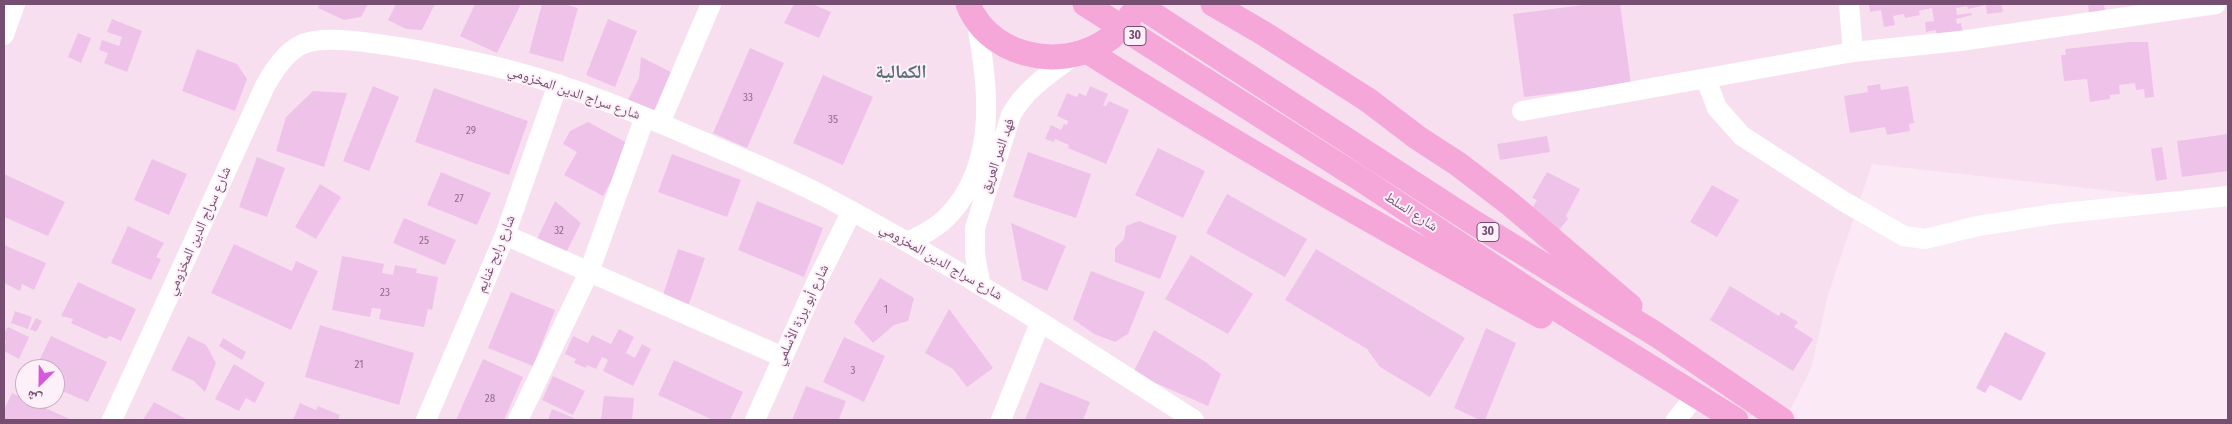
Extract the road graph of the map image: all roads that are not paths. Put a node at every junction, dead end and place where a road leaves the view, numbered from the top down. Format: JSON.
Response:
{"nodes":[{"id":1,"x":15,"y":4,"type":"edge"},
{"id":2,"x":711,"y":4,"type":"edge"},
{"id":3,"x":1085,"y":4,"type":"edge"},
{"id":4,"x":1137,"y":4,"type":"edge"},
{"id":5,"x":1212,"y":4,"type":"edge"},
{"id":6,"x":1849,"y":4,"type":"edge"},
{"id":7,"x":2216,"y":4,"type":"edge"},
{"id":8,"x":972,"y":11,"type":"edge"},
{"id":9,"x":4,"y":35,"type":"edge"},
{"id":10,"x":1852,"y":52,"type":"junction"},
{"id":11,"x":1081,"y":53,"type":"junction"},
{"id":12,"x":1706,"y":80,"type":"junction"},
{"id":13,"x":558,"y":84,"type":"junction"},
{"id":14,"x":1522,"y":111,"type":"dead end"},
{"id":15,"x":653,"y":120,"type":"junction"},
{"id":16,"x":985,"y":169,"type":"junction"},
{"id":17,"x":2228,"y":196,"type":"edge"},
{"id":18,"x":852,"y":211,"type":"junction"},
{"id":19,"x":505,"y":236,"type":"junction"},
{"id":20,"x":908,"y":242,"type":"junction"},
{"id":21,"x":589,"y":272,"type":"junction"},
{"id":22,"x":980,"y":283,"type":"junction"},
{"id":23,"x":1040,"y":323,"type":"junction"},
{"id":24,"x":1658,"y":335,"type":"junction"},
{"id":25,"x":1615,"y":345,"type":"junction"},
{"id":26,"x":783,"y":357,"type":"junction"},
{"id":27,"x":1696,"y":394,"type":"junction"},
{"id":28,"x":112,"y":420,"type":"edge"},
{"id":29,"x":426,"y":420,"type":"edge"},
{"id":30,"x":518,"y":420,"type":"edge"},
{"id":31,"x":755,"y":420,"type":"edge"},
{"id":32,"x":1001,"y":420,"type":"edge"},
{"id":33,"x":1194,"y":420,"type":"edge"},
{"id":34,"x":1676,"y":420,"type":"edge"},
{"id":35,"x":1736,"y":420,"type":"edge"},
{"id":36,"x":1782,"y":420,"type":"edge"}],
"edges":[{"from":1,"to":9,"type":"street"},
{"from":2,"to":15,"type":"street"},
{"from":3,"to":25,"type":"main road","name":"شارع السلط","number":"30"},
{"from":4,"to":11,"type":"main road"},
{"from":4,"to":24,"type":"main road","name":"شارع السلط","number":"30"},
{"from":5,"to":24,"type":"main road"},
{"from":6,"to":10,"type":"street"},
{"from":7,"to":10,"type":"street"},
{"from":8,"to":11,"type":"main road"},
{"from":8,"to":16,"type":"street","name":"فهد النمر العريق"},
{"from":10,"to":12,"type":"street"},
{"from":11,"to":16,"type":"street","name":"فهد النمر العريق"},
{"from":11,"to":25,"type":"main road"},
{"from":12,"to":14,"type":"street"},
{"from":12,"to":17,"type":"street"},
{"from":13,"to":15,"type":"street","name":"شارع سراج الدين المخزومي"},
{"from":13,"to":19,"type":"street","name":"شارع رابح غنايم"},
{"from":13,"to":28,"type":"street","name":"شارع سراج الدين المخزومي"},
{"from":15,"to":18,"type":"street","name":"شارع سراج الدين المخزومي"},
{"from":15,"to":21,"type":"street"},
{"from":16,"to":20,"type":"street","name":"فهد النمر العريق"},
{"from":16,"to":22,"type":"street","name":"فهد النمر العريق"},
{"from":18,"to":20,"type":"street","name":"شارع سراج الدين المخزومي"},
{"from":18,"to":26,"type":"street","name":"شارع أبو برزة الأسلمي"},
{"from":19,"to":21,"type":"street"},
{"from":19,"to":29,"type":"street","name":"شارع رابح غنايم"},
{"from":20,"to":22,"type":"street","name":"شارع سراج الدين المخزومي"},
{"from":21,"to":26,"type":"street"},
{"from":21,"to":30,"type":"street"},
{"from":22,"to":23,"type":"street","name":"شارع سراج الدين المخزومي"},
{"from":23,"to":32,"type":"street"},
{"from":23,"to":33,"type":"street","name":"شارع سراج الدين المخزومي"},
{"from":24,"to":36,"type":"main road","name":"شارع السلط","number":"30"},
{"from":25,"to":27,"type":"main road","name":"شارع السلط","number":"30"},
{"from":26,"to":31,"type":"street","name":"شارع أبو برزة الأسلمي"},
{"from":27,"to":34,"type":"street"},
{"from":27,"to":35,"type":"main road","name":"شارع السلط","number":"30"}]}
